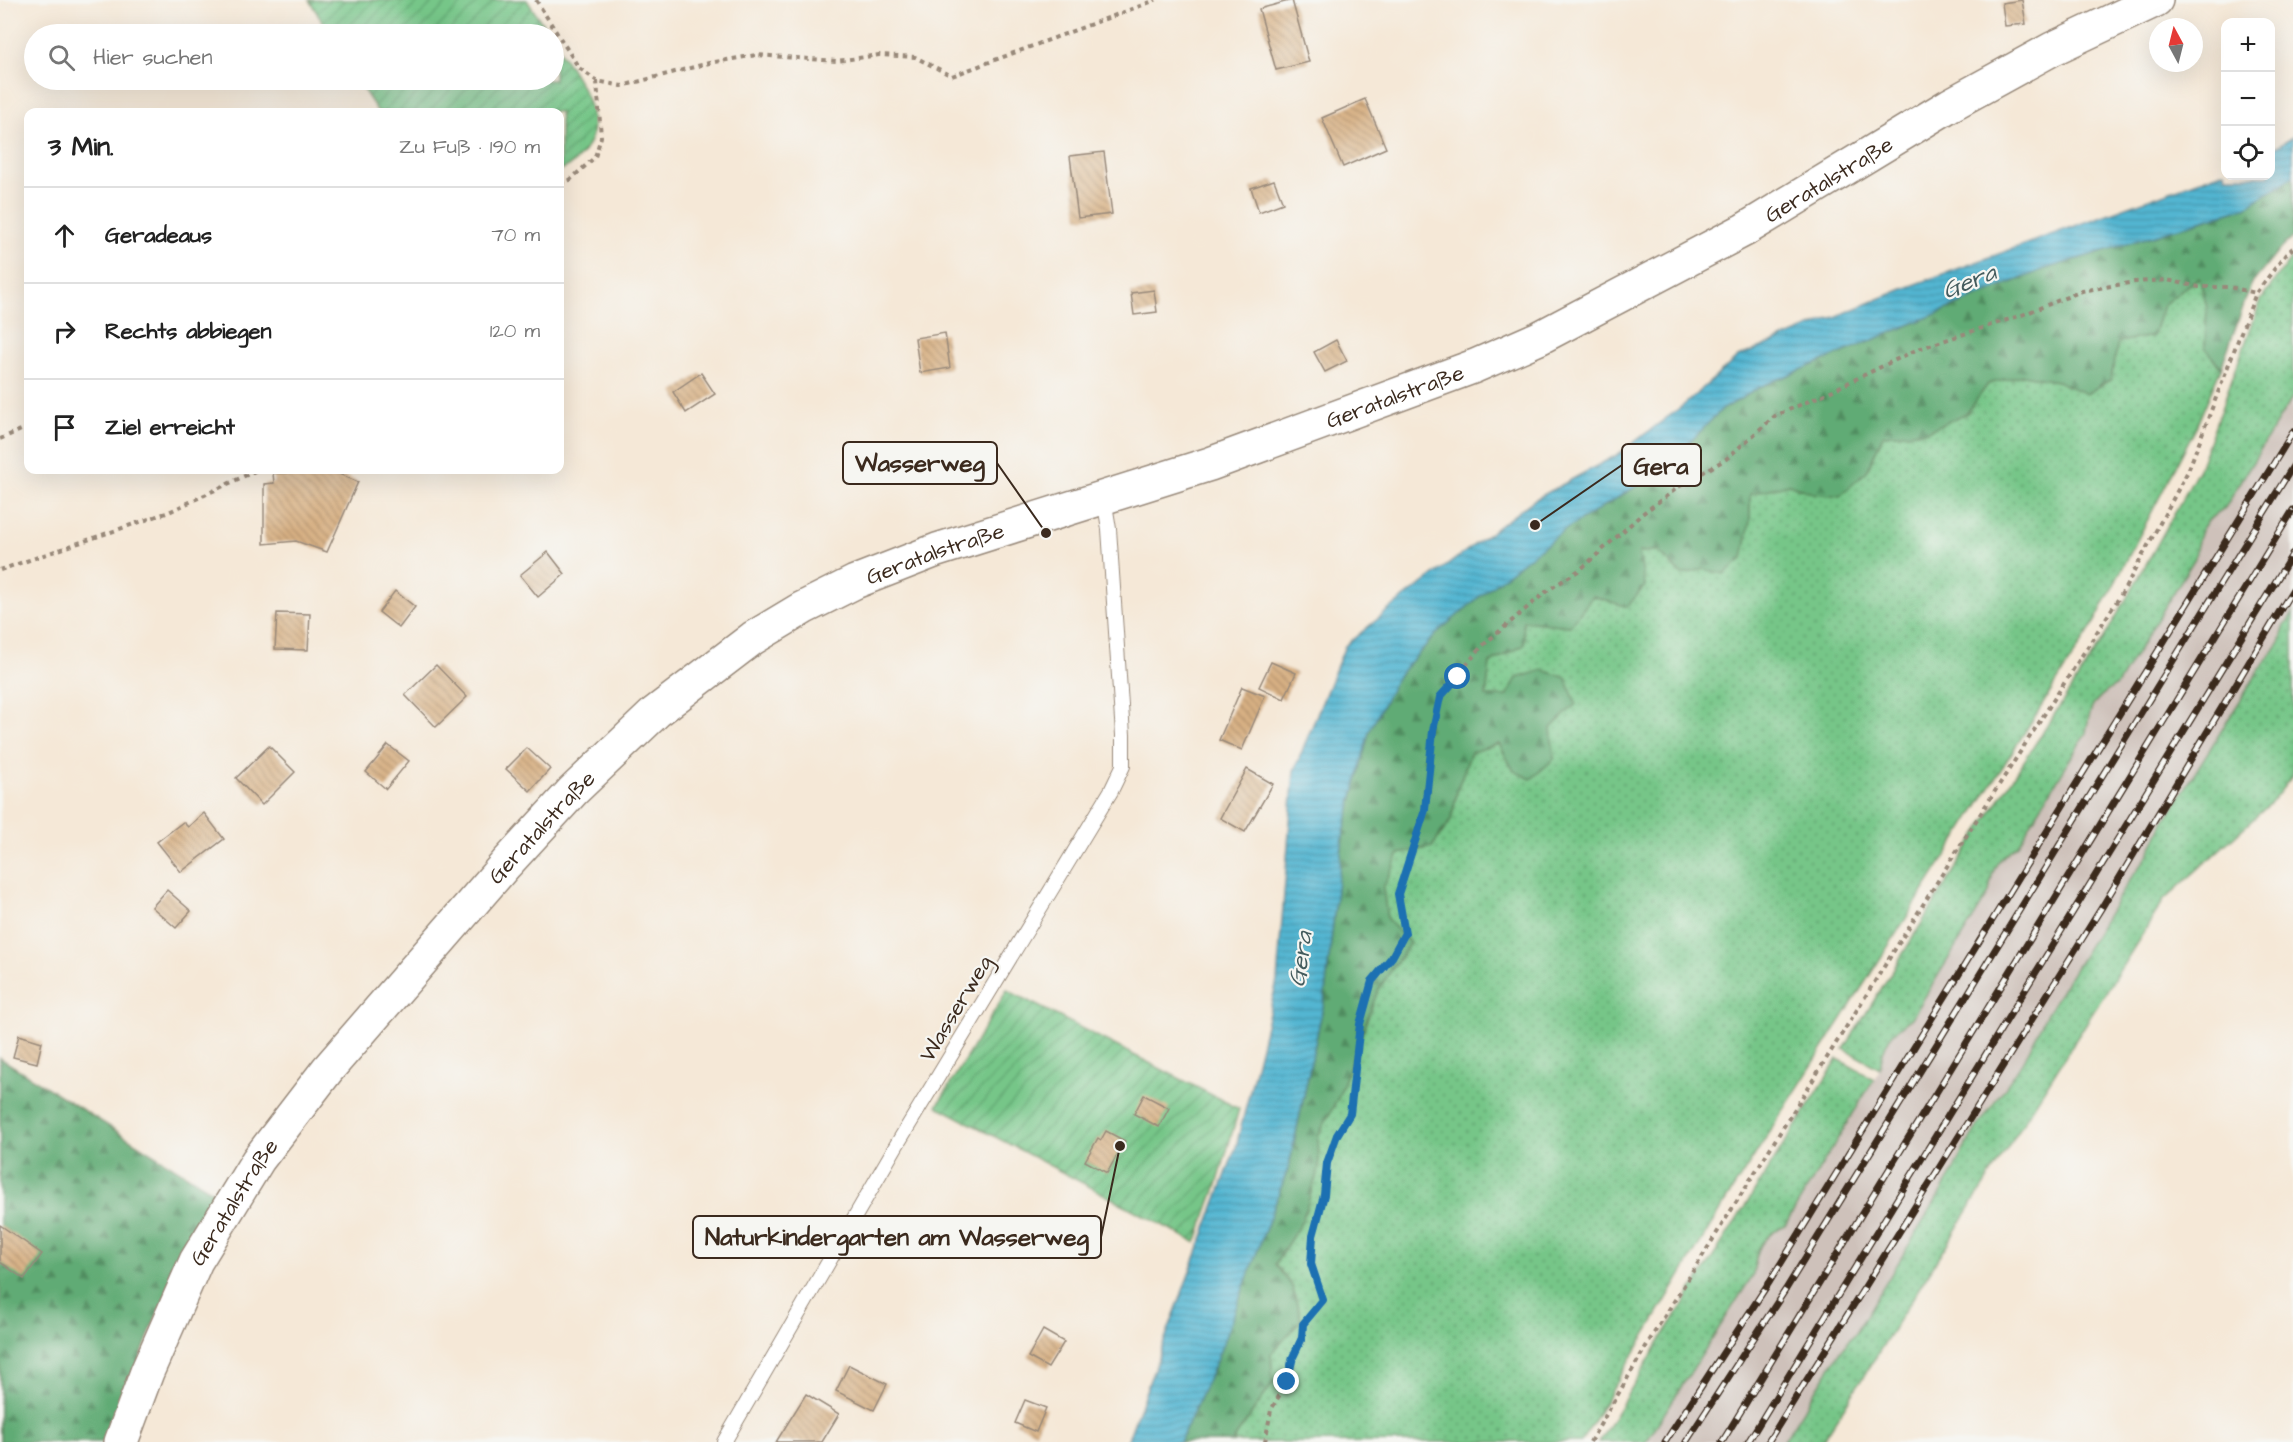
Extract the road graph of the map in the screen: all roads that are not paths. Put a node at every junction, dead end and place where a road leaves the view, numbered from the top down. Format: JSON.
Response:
{"nodes":[{"id":1,"x":2156,"y":0,"type":"edge"},
{"id":2,"x":1104,"y":498,"type":"junction"},
{"id":3,"x":121,"y":1442,"type":"edge"},
{"id":4,"x":724,"y":1442,"type":"edge"}],
"edges":[{"from":1,"to":2,"type":"street","name":"Geratalstraße"},
{"from":2,"to":3,"type":"street","name":"Geratalstraße"},
{"from":2,"to":4,"type":"lane","name":"Wasserweg"}]}
